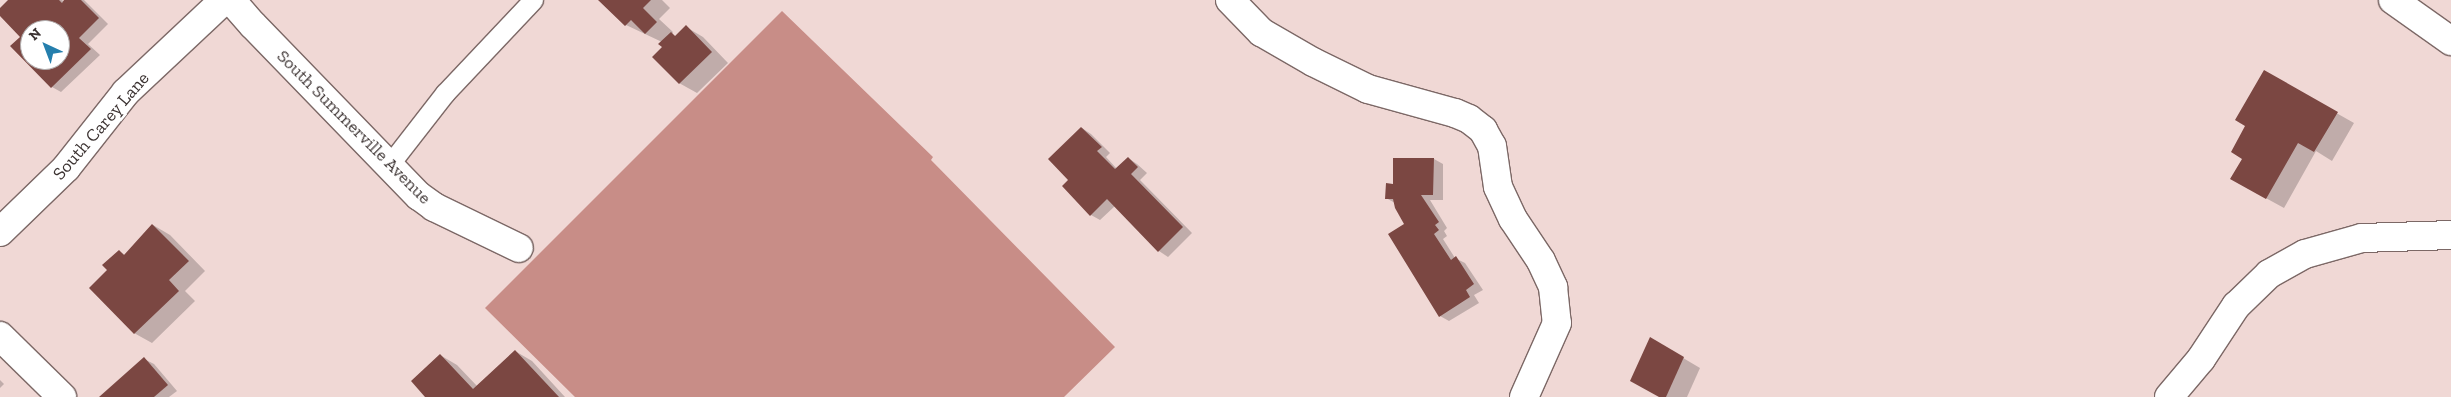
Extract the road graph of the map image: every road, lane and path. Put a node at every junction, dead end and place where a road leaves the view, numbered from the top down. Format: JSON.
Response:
{"nodes":[{"id":1,"x":224,"y":0,"type":"edge"},
{"id":2,"x":231,"y":0,"type":"edge"},
{"id":3,"x":533,"y":0,"type":"edge"},
{"id":4,"x":1230,"y":0,"type":"edge"},
{"id":5,"x":2393,"y":0,"type":"edge"},
{"id":6,"x":2451,"y":41,"type":"edge"},
{"id":7,"x":389,"y":165,"type":"junction"},
{"id":8,"x":0,"y":232,"type":"edge"},
{"id":9,"x":2451,"y":236,"type":"edge"},
{"id":10,"x":519,"y":248,"type":"dead end"},
{"id":11,"x":0,"y":336,"type":"edge"},
{"id":12,"x":62,"y":397,"type":"edge"},
{"id":13,"x":1524,"y":397,"type":"edge"},
{"id":14,"x":2169,"y":397,"type":"edge"}],
"edges":[{"from":1,"to":8,"type":"street","name":"South Carey Lane"},
{"from":2,"to":7,"type":"street","name":"South Summerville Avenue"},
{"from":3,"to":7,"type":"lane"},
{"from":4,"to":13,"type":"street"},
{"from":5,"to":6,"type":"street"},
{"from":7,"to":10,"type":"street","name":"South Summerville Avenue"},
{"from":9,"to":14,"type":"street"},
{"from":11,"to":12,"type":"street"}]}
